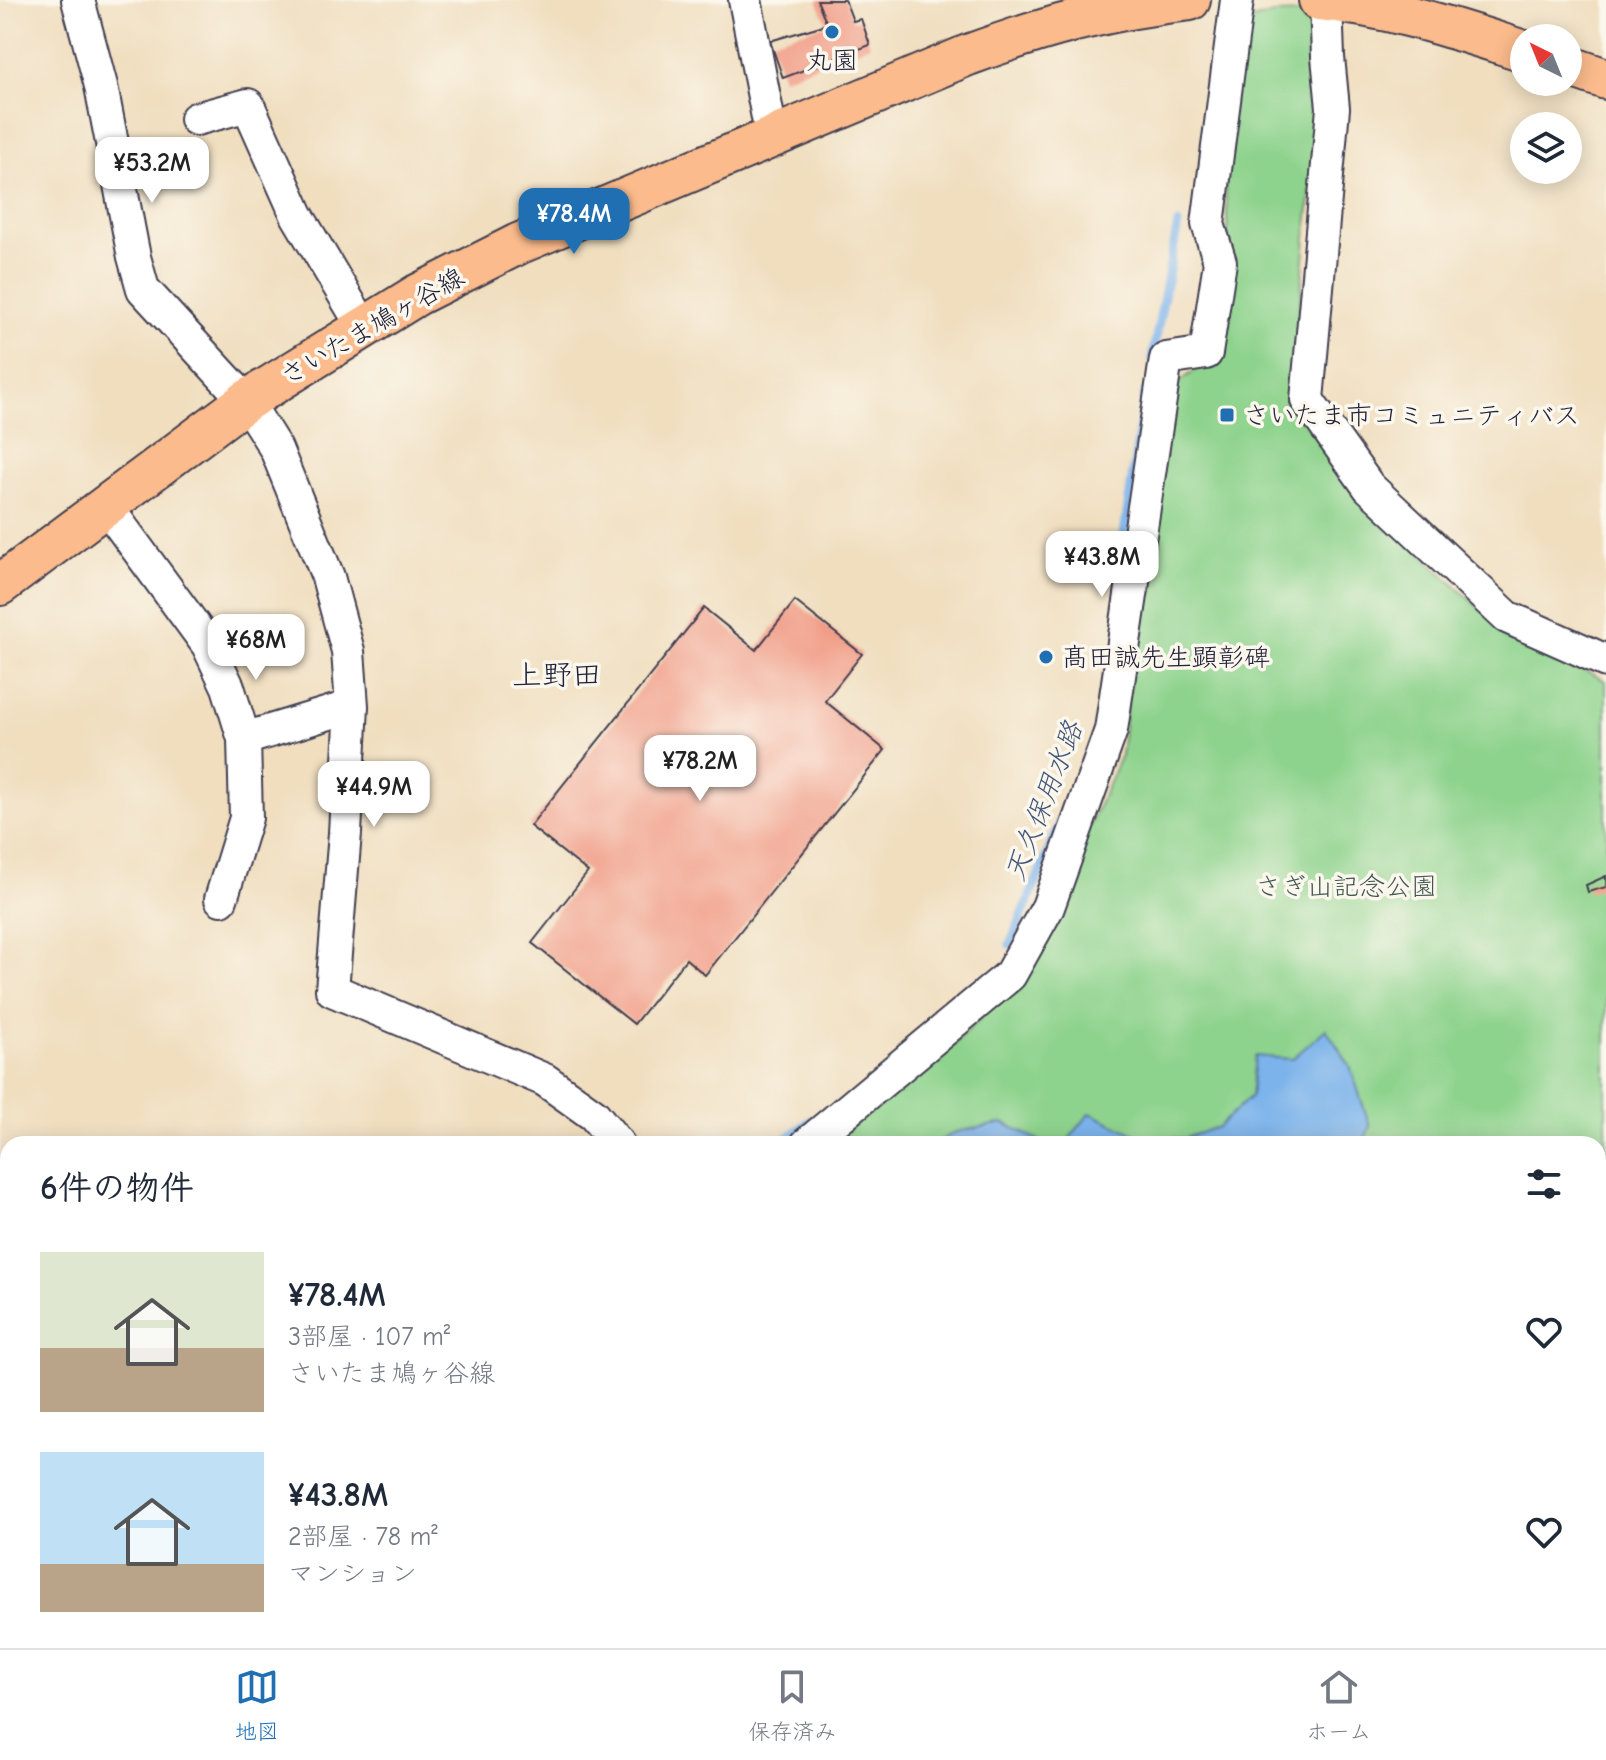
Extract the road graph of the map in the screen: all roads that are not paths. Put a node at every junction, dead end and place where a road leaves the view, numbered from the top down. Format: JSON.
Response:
{"nodes":[{"id":1,"x":78,"y":0,"type":"edge"},
{"id":2,"x":745,"y":0,"type":"edge"},
{"id":3,"x":1190,"y":0,"type":"edge"},
{"id":4,"x":1237,"y":0,"type":"edge"},
{"id":5,"x":1319,"y":0,"type":"edge"},
{"id":6,"x":1326,"y":1,"type":"edge"},
{"id":7,"x":1099,"y":7,"type":"edge"},
{"id":8,"x":1510,"y":47,"type":"edge"},
{"id":9,"x":1582,"y":71,"type":"edge"},
{"id":10,"x":1606,"y":79,"type":"edge"},
{"id":11,"x":196,"y":119,"type":"dead end"},
{"id":12,"x":772,"y":138,"type":"junction"},
{"id":13,"x":364,"y":328,"type":"junction"},
{"id":14,"x":246,"y":401,"type":"junction"},
{"id":15,"x":106,"y":506,"type":"junction"},
{"id":16,"x":0,"y":585,"type":"edge"},
{"id":17,"x":1606,"y":661,"type":"edge"},
{"id":18,"x":352,"y":706,"type":"junction"},
{"id":19,"x":244,"y":739,"type":"junction"},
{"id":20,"x":221,"y":899,"type":"dead end"},
{"id":21,"x":611,"y":1136,"type":"edge"},
{"id":22,"x":817,"y":1136,"type":"edge"}],
"edges":[{"from":1,"to":14,"type":"street"},
{"from":2,"to":12,"type":"street"},
{"from":3,"to":7,"type":"main road","name":"さいたま鳩ヶ谷線"},
{"from":4,"to":22,"type":"street"},
{"from":5,"to":6,"type":"main road"},
{"from":6,"to":8,"type":"main road"},
{"from":6,"to":17,"type":"street"},
{"from":7,"to":12,"type":"main road","name":"さいたま鳩ヶ谷線"},
{"from":9,"to":10,"type":"main road"},
{"from":11,"to":13,"type":"street"},
{"from":12,"to":13,"type":"main road","name":"さいたま鳩ヶ谷線"},
{"from":13,"to":14,"type":"main road","name":"さいたま鳩ヶ谷線"},
{"from":14,"to":15,"type":"main road","name":"さいたま鳩ヶ谷線"},
{"from":14,"to":18,"type":"street"},
{"from":15,"to":16,"type":"main road","name":"さいたま鳩ヶ谷線"},
{"from":15,"to":19,"type":"street"},
{"from":18,"to":19,"type":"street"},
{"from":18,"to":21,"type":"street"},
{"from":19,"to":20,"type":"street"}]}
